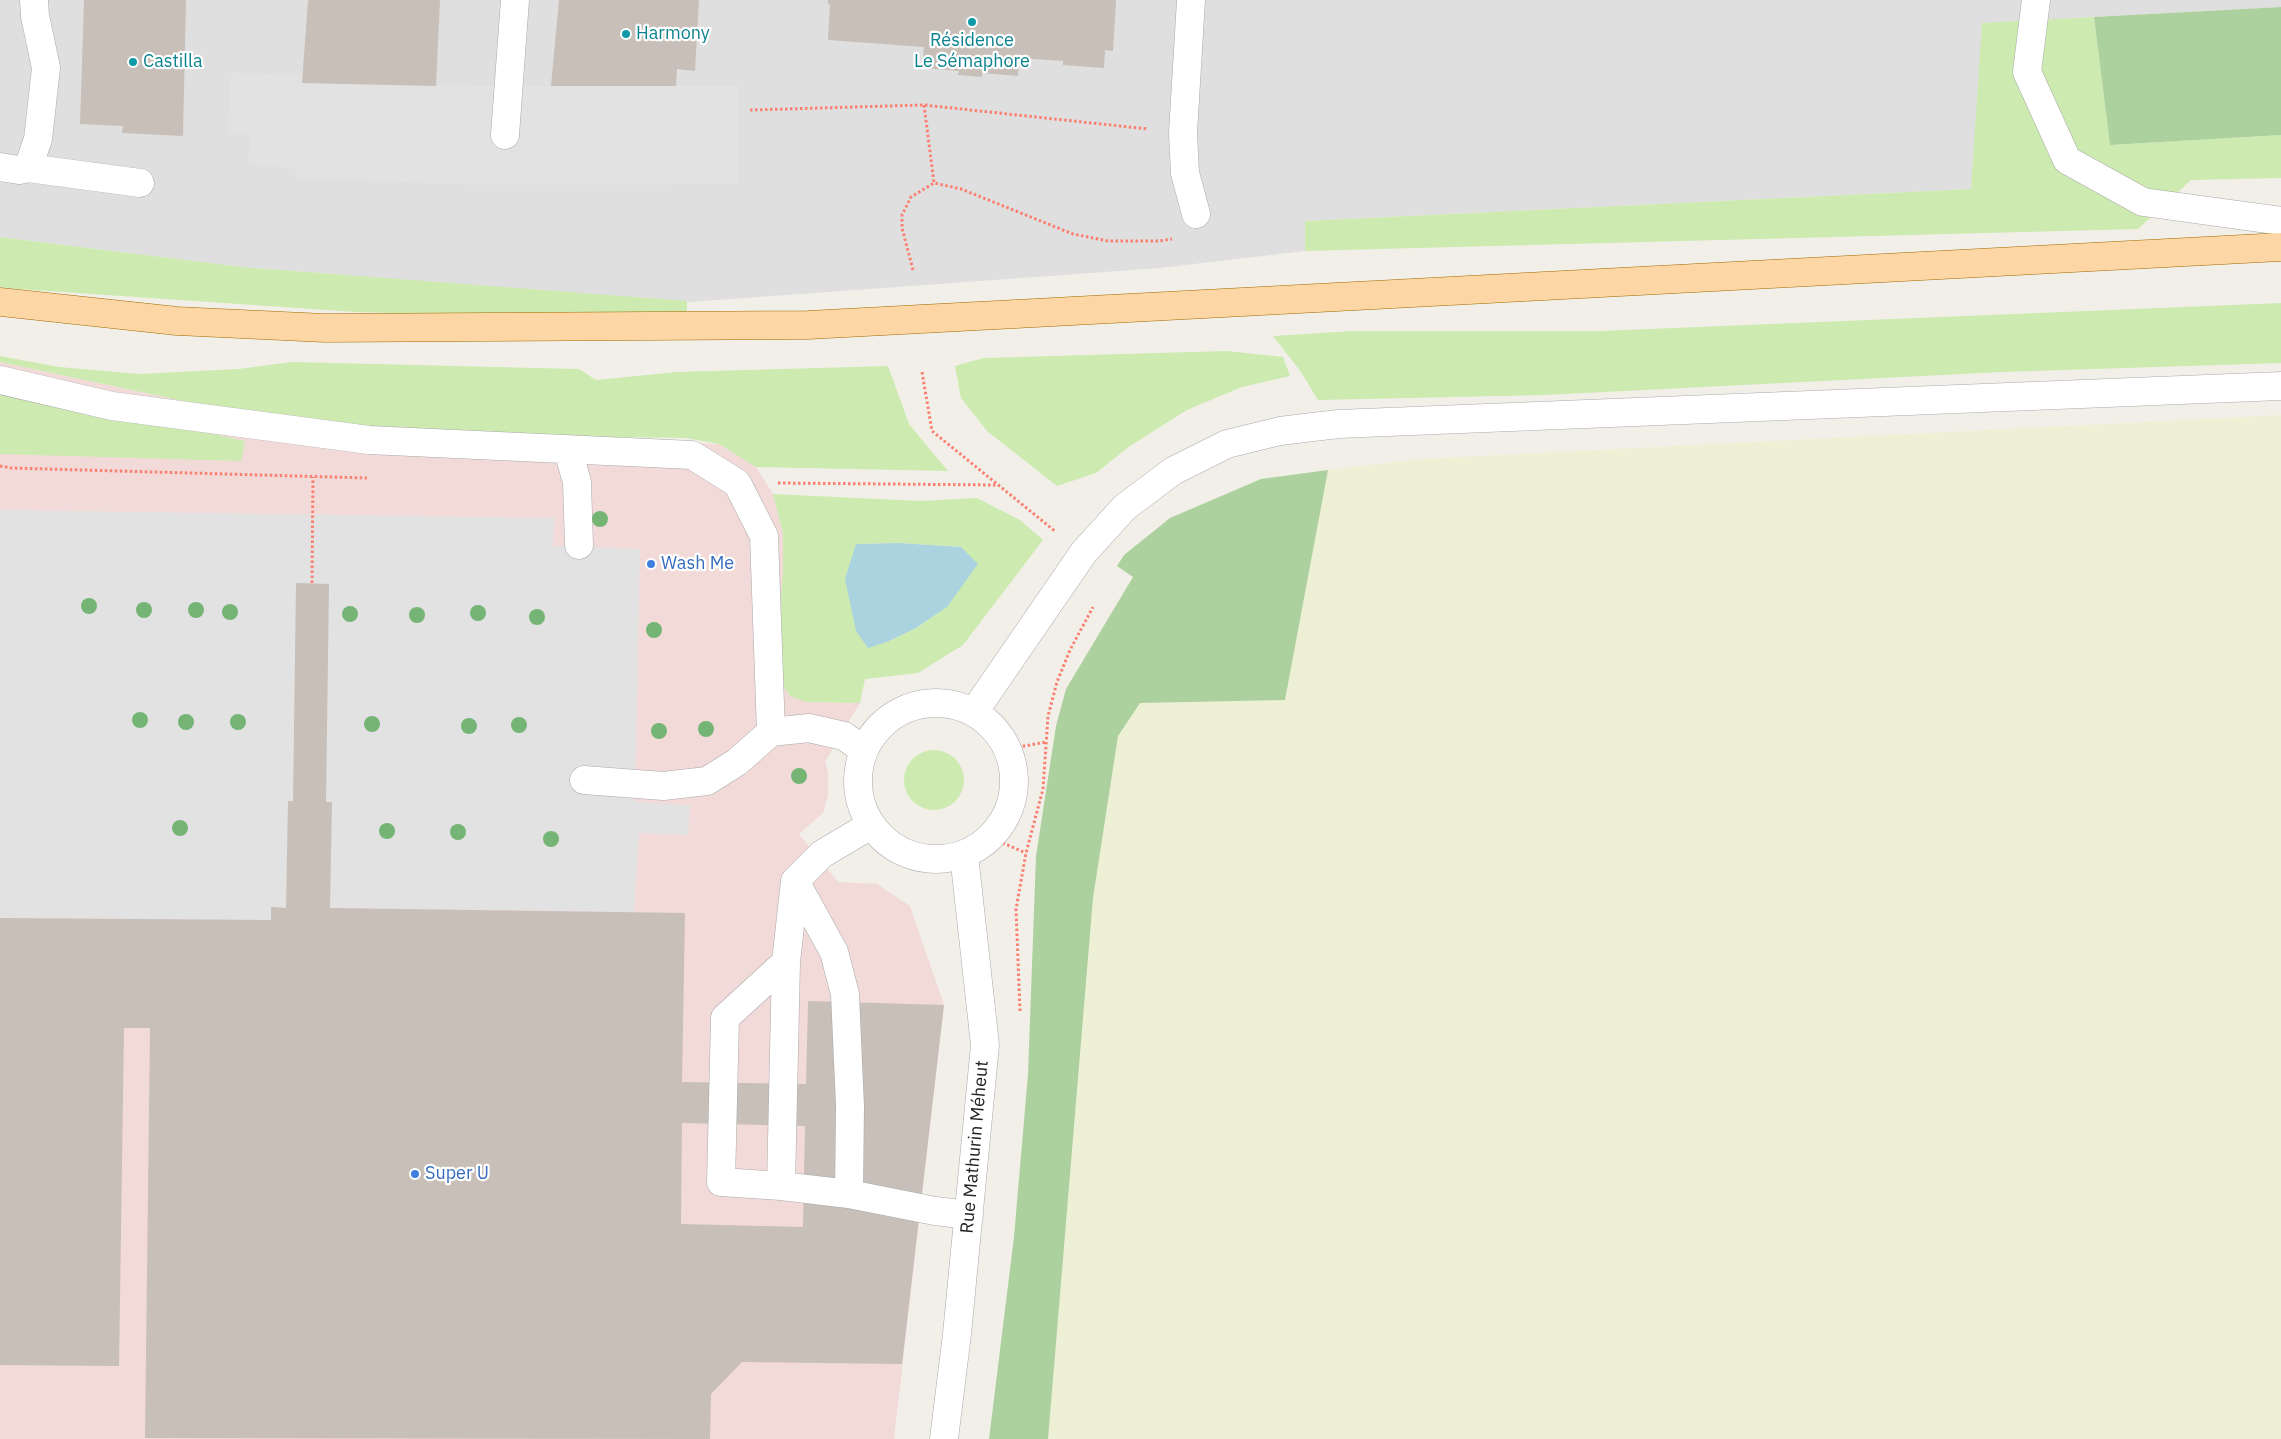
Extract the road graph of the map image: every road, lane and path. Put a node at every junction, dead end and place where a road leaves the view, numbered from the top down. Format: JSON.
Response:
{"nodes":[{"id":1,"x":34,"y":0,"type":"edge"},
{"id":2,"x":515,"y":0,"type":"edge"},
{"id":3,"x":1191,"y":0,"type":"edge"},
{"id":4,"x":2036,"y":0,"type":"edge"},
{"id":5,"x":924,"y":105,"type":"junction"},
{"id":6,"x":750,"y":110,"type":"dead end"},
{"id":7,"x":1183,"y":133,"type":"junction"},
{"id":8,"x":505,"y":135,"type":"dead end"},
{"id":9,"x":0,"y":167,"type":"edge"},
{"id":10,"x":28,"y":168,"type":"junction"},
{"id":11,"x":140,"y":183,"type":"dead end"},
{"id":12,"x":934,"y":183,"type":"junction"},
{"id":13,"x":1196,"y":214,"type":"joint"},
{"id":14,"x":2281,"y":221,"type":"edge"},
{"id":15,"x":2281,"y":247,"type":"edge"},
{"id":16,"x":913,"y":270,"type":"dead end"},
{"id":17,"x":0,"y":302,"type":"edge"},
{"id":18,"x":922,"y":372,"type":"dead end"},
{"id":19,"x":0,"y":380,"type":"edge"},
{"id":20,"x":2281,"y":386,"type":"edge"},
{"id":21,"x":568,"y":450,"type":"junction"},
{"id":22,"x":313,"y":478,"type":"dead end"},
{"id":23,"x":1060,"y":535,"type":"dead end"},
{"id":24,"x":579,"y":545,"type":"dead end"},
{"id":25,"x":312,"y":583,"type":"dead end"},
{"id":26,"x":1094,"y":605,"type":"dead end"},
{"id":27,"x":974,"y":712,"type":"junction"},
{"id":28,"x":771,"y":732,"type":"junction"},
{"id":29,"x":1046,"y":742,"type":"junction"},
{"id":30,"x":1008,"y":749,"type":"junction"},
{"id":31,"x":864,"y":750,"type":"junction"},
{"id":32,"x":584,"y":780,"type":"dead end"},
{"id":33,"x":871,"y":825,"type":"junction"},
{"id":34,"x":990,"y":838,"type":"junction"},
{"id":35,"x":1026,"y":853,"type":"junction"},
{"id":36,"x":964,"y":855,"type":"junction"},
{"id":37,"x":795,"y":881,"type":"junction"},
{"id":38,"x":786,"y":962,"type":"junction"},
{"id":39,"x":1020,"y":1016,"type":"dead end"},
{"id":40,"x":781,"y":1186,"type":"junction"},
{"id":41,"x":849,"y":1194,"type":"junction"},
{"id":42,"x":969,"y":1215,"type":"junction"},
{"id":43,"x":944,"y":1439,"type":"edge"}],
"edges":[{"from":1,"to":10,"type":"street"},
{"from":2,"to":8,"type":"street"},
{"from":3,"to":7,"type":"street"},
{"from":4,"to":14,"type":"street"},
{"from":5,"to":6,"type":"path"},
{"from":5,"to":7,"type":"path"},
{"from":5,"to":12,"type":"path"},
{"from":7,"to":13,"type":"street"},
{"from":9,"to":10,"type":"street"},
{"from":10,"to":11,"type":"street"},
{"from":12,"to":13,"type":"path"},
{"from":12,"to":16,"type":"path"},
{"from":15,"to":17,"type":"main road"},
{"from":18,"to":23,"type":"path"},
{"from":19,"to":21,"type":"street"},
{"from":20,"to":27,"type":"street"},
{"from":21,"to":24,"type":"street"},
{"from":21,"to":28,"type":"street"},
{"from":22,"to":25,"type":"path"},
{"from":26,"to":29,"type":"path"},
{"from":27,"to":30,"type":"street"},
{"from":27,"to":31,"type":"street"},
{"from":28,"to":31,"type":"street"},
{"from":28,"to":32,"type":"street"},
{"from":29,"to":30,"type":"path"},
{"from":29,"to":35,"type":"path"},
{"from":30,"to":34,"type":"street"},
{"from":31,"to":33,"type":"street"},
{"from":33,"to":36,"type":"street"},
{"from":33,"to":37,"type":"street"},
{"from":34,"to":35,"type":"path"},
{"from":34,"to":36,"type":"street"},
{"from":35,"to":39,"type":"path"},
{"from":36,"to":42,"type":"street","name":"Rue Mathurin Méheut"},
{"from":37,"to":38,"type":"street"},
{"from":37,"to":41,"type":"street"},
{"from":38,"to":40,"type":"street"},
{"from":38,"to":40,"type":"street"},
{"from":40,"to":41,"type":"street"},
{"from":41,"to":42,"type":"street"},
{"from":42,"to":43,"type":"street","name":"Rue Mathurin Méheut"}]}
